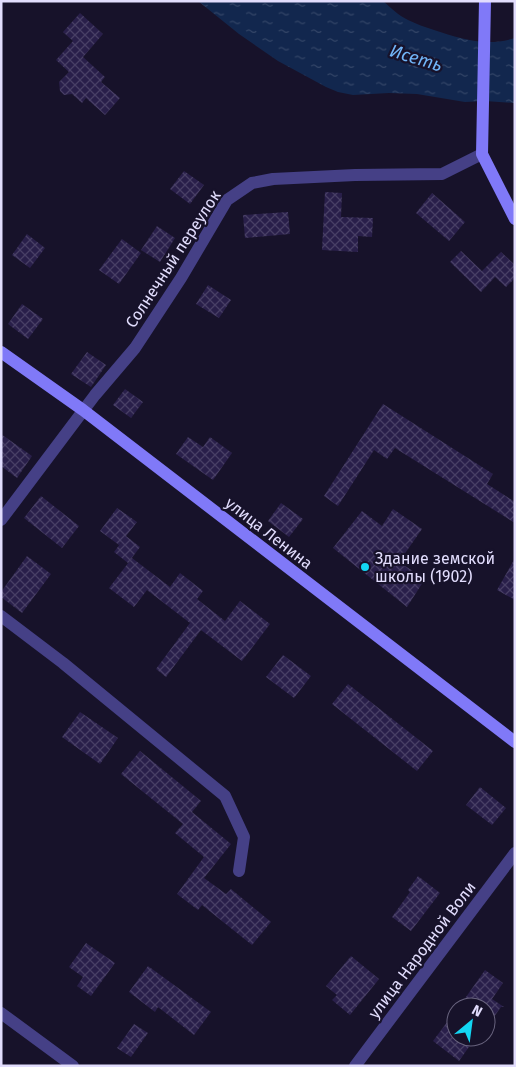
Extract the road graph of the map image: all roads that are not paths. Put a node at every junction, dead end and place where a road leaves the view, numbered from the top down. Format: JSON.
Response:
{"nodes":[{"id":1,"x":485,"y":2,"type":"edge"},
{"id":2,"x":482,"y":154,"type":"junction"},
{"id":3,"x":515,"y":219,"type":"edge"},
{"id":4,"x":1,"y":352,"type":"edge"},
{"id":5,"x":84,"y":410,"type":"junction"},
{"id":6,"x":1,"y":520,"type":"edge"},
{"id":7,"x":1,"y":616,"type":"edge"},
{"id":8,"x":515,"y":742,"type":"edge"},
{"id":9,"x":515,"y":854,"type":"edge"},
{"id":10,"x":239,"y":871,"type":"dead end"},
{"id":11,"x":1,"y":1013,"type":"edge"},
{"id":12,"x":73,"y":1066,"type":"edge"},
{"id":13,"x":355,"y":1066,"type":"edge"}],
"edges":[{"from":1,"to":2,"type":"street"},
{"from":2,"to":3,"type":"street"},
{"from":2,"to":5,"type":"street","name":"Солнечный переулок"},
{"from":4,"to":5,"type":"street","name":"улица Ленина"},
{"from":5,"to":6,"type":"street","name":"Солнечный переулок"},
{"from":5,"to":8,"type":"street","name":"улица Ленина"},
{"from":7,"to":10,"type":"street"},
{"from":9,"to":13,"type":"street","name":"улица Народной Воли"},
{"from":11,"to":12,"type":"street"}]}
